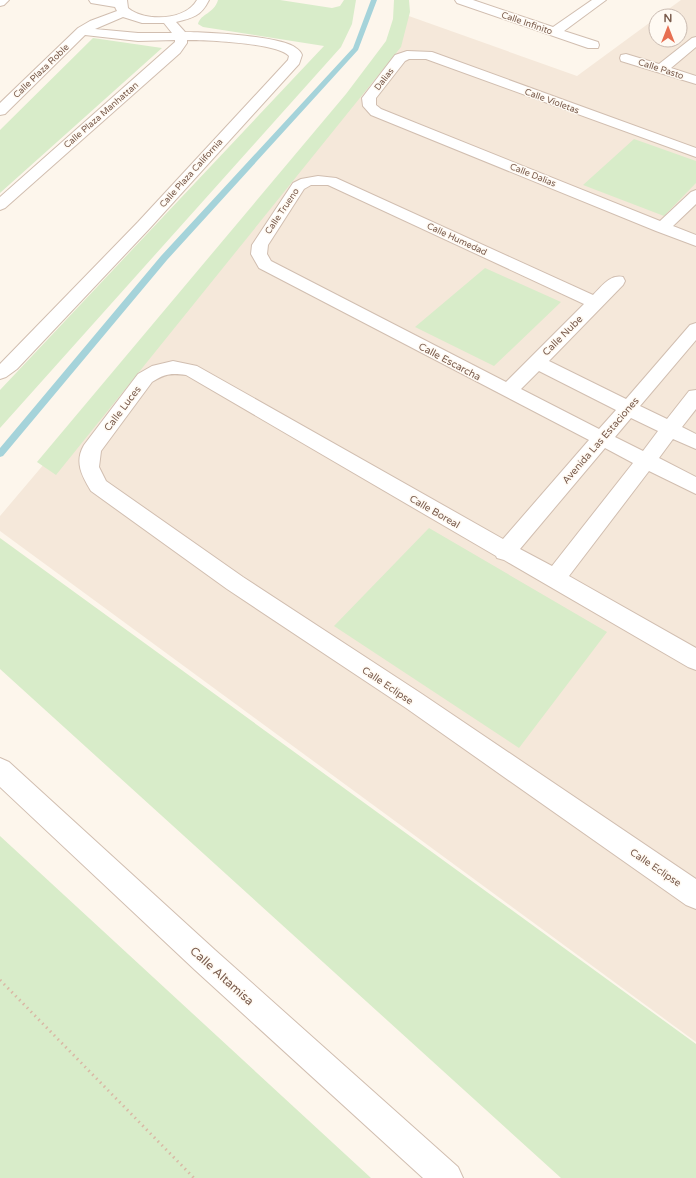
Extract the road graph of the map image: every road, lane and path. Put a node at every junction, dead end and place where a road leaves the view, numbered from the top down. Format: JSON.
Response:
{"nodes":[{"id":1,"x":3,"y":0,"type":"edge"},
{"id":2,"x":95,"y":0,"type":"edge"},
{"id":3,"x":203,"y":0,"type":"edge"},
{"id":4,"x":461,"y":0,"type":"edge"},
{"id":5,"x":600,"y":0,"type":"edge"},
{"id":6,"x":0,"y":2,"type":"edge"},
{"id":7,"x":122,"y":5,"type":"edge"},
{"id":8,"x":168,"y":20,"type":"junction"},
{"id":9,"x":82,"y":31,"type":"junction"},
{"id":10,"x":554,"y":32,"type":"junction"},
{"id":11,"x":181,"y":36,"type":"junction"},
{"id":12,"x":696,"y":41,"type":"edge"},
{"id":13,"x":593,"y":45,"type":"dead end"},
{"id":14,"x":407,"y":55,"type":"joint"},
{"id":15,"x":626,"y":58,"type":"dead end"},
{"id":16,"x":661,"y":69,"type":"junction"},
{"id":17,"x":696,"y":80,"type":"edge"},
{"id":18,"x":370,"y":108,"type":"joint"},
{"id":19,"x":0,"y":111,"type":"edge"},
{"id":20,"x":696,"y":153,"type":"edge"},
{"id":21,"x":318,"y":179,"type":"joint"},
{"id":22,"x":696,"y":196,"type":"edge"},
{"id":23,"x":0,"y":205,"type":"edge"},
{"id":24,"x":662,"y":228,"type":"junction"},
{"id":25,"x":696,"y":241,"type":"edge"},
{"id":26,"x":259,"y":254,"type":"joint"},
{"id":27,"x":617,"y":281,"type":"dead end"},
{"id":28,"x":594,"y":302,"type":"junction"},
{"id":29,"x":696,"y":328,"type":"edge"},
{"id":30,"x":536,"y":362,"type":"junction"},
{"id":31,"x":173,"y":367,"type":"joint"},
{"id":32,"x":0,"y":373,"type":"edge"},
{"id":33,"x":508,"y":391,"type":"junction"},
{"id":34,"x":696,"y":396,"type":"edge"},
{"id":35,"x":628,"y":408,"type":"junction"},
{"id":36,"x":670,"y":429,"type":"junction"},
{"id":37,"x":602,"y":438,"type":"junction"},
{"id":38,"x":696,"y":442,"type":"edge"},
{"id":39,"x":646,"y":461,"type":"junction"},
{"id":40,"x":89,"y":467,"type":"joint"},
{"id":41,"x":696,"y":486,"type":"edge"},
{"id":42,"x":504,"y":552,"type":"junction"},
{"id":43,"x":555,"y":578,"type":"junction"},
{"id":44,"x":696,"y":660,"type":"edge"},
{"id":45,"x":0,"y":770,"type":"edge"},
{"id":46,"x":696,"y":895,"type":"edge"},
{"id":47,"x":0,"y":980,"type":"edge"},
{"id":48,"x":194,"y":1178,"type":"edge"},
{"id":49,"x":447,"y":1178,"type":"edge"}],
"edges":[{"from":1,"to":6,"type":"street"},
{"from":2,"to":7,"type":"street"},
{"from":3,"to":8,"type":"street"},
{"from":4,"to":10,"type":"street","name":"Calle Infinito"},
{"from":5,"to":10,"type":"street"},
{"from":7,"to":8,"type":"street"},
{"from":7,"to":9,"type":"street","name":"Calle Plaza Roble"},
{"from":8,"to":11,"type":"street"},
{"from":9,"to":11,"type":"street"},
{"from":9,"to":19,"type":"street","name":"Calle Plaza Roble"},
{"from":10,"to":13,"type":"street","name":"Calle Infinito"},
{"from":11,"to":23,"type":"street","name":"Calle Plaza Manhattan"},
{"from":11,"to":32,"type":"street","name":"Calle Plaza California"},
{"from":12,"to":16,"type":"street"},
{"from":14,"to":18,"type":"street","name":"Dalias"},
{"from":14,"to":20,"type":"street","name":"Calle Violetas"},
{"from":15,"to":16,"type":"street","name":"Calle Pasto"},
{"from":16,"to":17,"type":"street","name":"Calle Pasto"},
{"from":18,"to":24,"type":"street","name":"Calle Dalias"},
{"from":21,"to":26,"type":"street","name":"Calle Trueno"},
{"from":21,"to":28,"type":"street","name":"Calle Humedad"},
{"from":22,"to":24,"type":"street"},
{"from":24,"to":25,"type":"street","name":"Calle Dalias"},
{"from":26,"to":33,"type":"street","name":"Calle Escarcha"},
{"from":27,"to":28,"type":"street","name":"Calle Nube"},
{"from":28,"to":30,"type":"street","name":"Calle Nube"},
{"from":29,"to":35,"type":"street","name":"Avenida Las Estaciones"},
{"from":30,"to":33,"type":"street","name":"Calle Nube"},
{"from":30,"to":35,"type":"street"},
{"from":31,"to":40,"type":"street","name":"Calle Luces"},
{"from":31,"to":42,"type":"street","name":"Calle Boreal"},
{"from":33,"to":37,"type":"street","name":"Calle Escarcha"},
{"from":34,"to":36,"type":"street"},
{"from":35,"to":36,"type":"street"},
{"from":35,"to":37,"type":"street","name":"Avenida Las Estaciones"},
{"from":36,"to":38,"type":"street"},
{"from":36,"to":39,"type":"street"},
{"from":37,"to":39,"type":"street","name":"Calle Escarcha"},
{"from":37,"to":42,"type":"street","name":"Avenida Las Estaciones"},
{"from":39,"to":41,"type":"street","name":"Calle Escarcha"},
{"from":39,"to":43,"type":"street"},
{"from":40,"to":46,"type":"street","name":"Calle Eclipse"},
{"from":42,"to":43,"type":"street","name":"Calle Boreal"},
{"from":43,"to":44,"type":"street","name":"Calle Boreal"},
{"from":45,"to":49,"type":"street","name":"Calle Altamisa"},
{"from":47,"to":48,"type":"path"}]}
